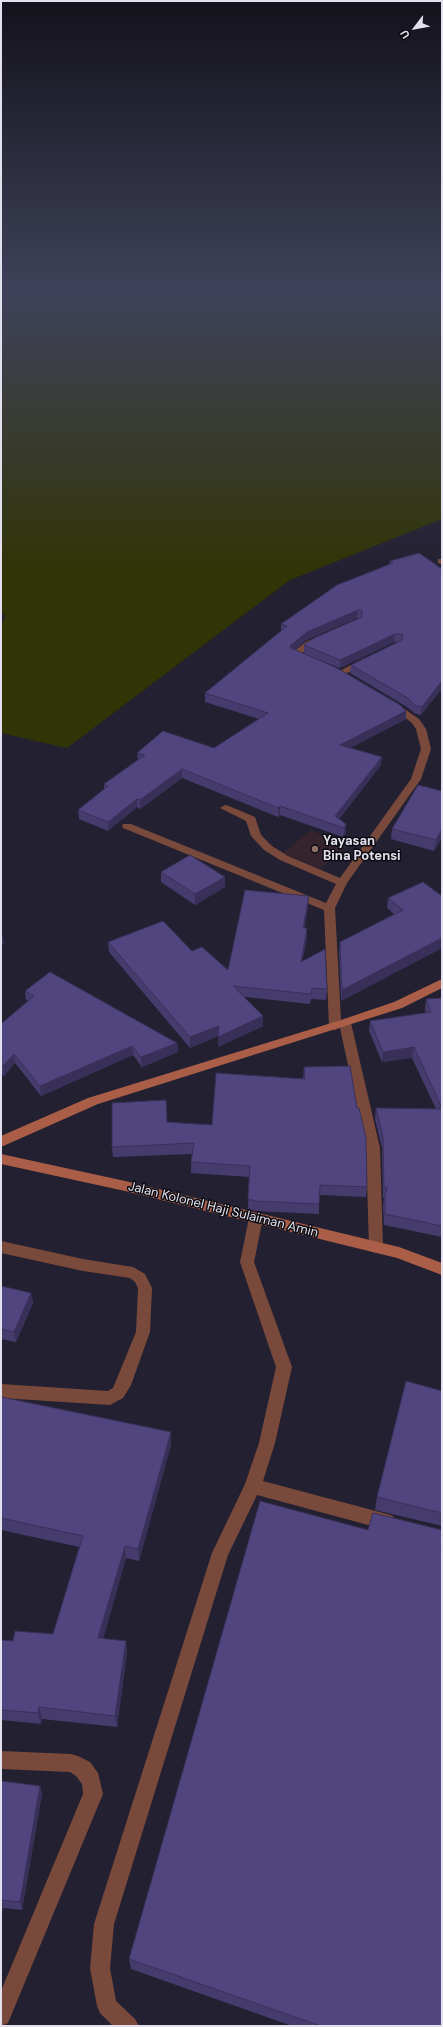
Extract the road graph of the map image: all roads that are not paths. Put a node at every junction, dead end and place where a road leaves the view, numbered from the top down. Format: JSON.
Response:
{"nodes":[{"id":1,"x":324,"y":637,"type":"edge"},
{"id":2,"x":372,"y":657,"type":"edge"},
{"id":3,"x":315,"y":663,"type":"edge"},
{"id":4,"x":327,"y":668,"type":"edge"},
{"id":5,"x":340,"y":673,"type":"junction"},
{"id":6,"x":354,"y":681,"type":"edge"},
{"id":7,"x":385,"y":699,"type":"edge"},
{"id":8,"x":225,"y":808,"type":"dead end"},
{"id":9,"x":127,"y":826,"type":"dead end"},
{"id":10,"x":342,"y":883,"type":"junction"},
{"id":11,"x":329,"y":908,"type":"junction"},
{"id":12,"x":442,"y":984,"type":"edge"},
{"id":13,"x":340,"y":1025,"type":"junction"},
{"id":14,"x":1,"y":1142,"type":"edge"},
{"id":15,"x":1,"y":1159,"type":"edge"},
{"id":16,"x":256,"y":1218,"type":"junction"},
{"id":17,"x":1,"y":1247,"type":"edge"},
{"id":18,"x":376,"y":1247,"type":"junction"},
{"id":19,"x":442,"y":1269,"type":"edge"},
{"id":20,"x":1,"y":1391,"type":"edge"},
{"id":21,"x":253,"y":1486,"type":"junction"},
{"id":22,"x":405,"y":1527,"type":"edge"},
{"id":23,"x":1,"y":1760,"type":"edge"},
{"id":24,"x":1,"y":2016,"type":"edge"},
{"id":25,"x":128,"y":2026,"type":"edge"}],
"edges":[{"from":1,"to":3,"type":"street"},
{"from":2,"to":5,"type":"street"},
{"from":4,"to":5,"type":"street"},
{"from":5,"to":6,"type":"street"},
{"from":7,"to":10,"type":"street"},
{"from":8,"to":10,"type":"street"},
{"from":9,"to":11,"type":"street"},
{"from":10,"to":11,"type":"street"},
{"from":11,"to":13,"type":"street"},
{"from":12,"to":13,"type":"street"},
{"from":13,"to":14,"type":"street"},
{"from":13,"to":18,"type":"street"},
{"from":15,"to":16,"type":"street","name":"Jalan Kolonel Haji Sulaiman Amin"},
{"from":16,"to":18,"type":"street","name":"Jalan Kolonel Haji Sulaiman Amin"},
{"from":16,"to":21,"type":"street"},
{"from":17,"to":20,"type":"street"},
{"from":18,"to":19,"type":"street","name":"Jalan Kolonel Haji Sulaiman Amin"},
{"from":21,"to":22,"type":"street"},
{"from":21,"to":25,"type":"street"},
{"from":23,"to":24,"type":"street"}]}
